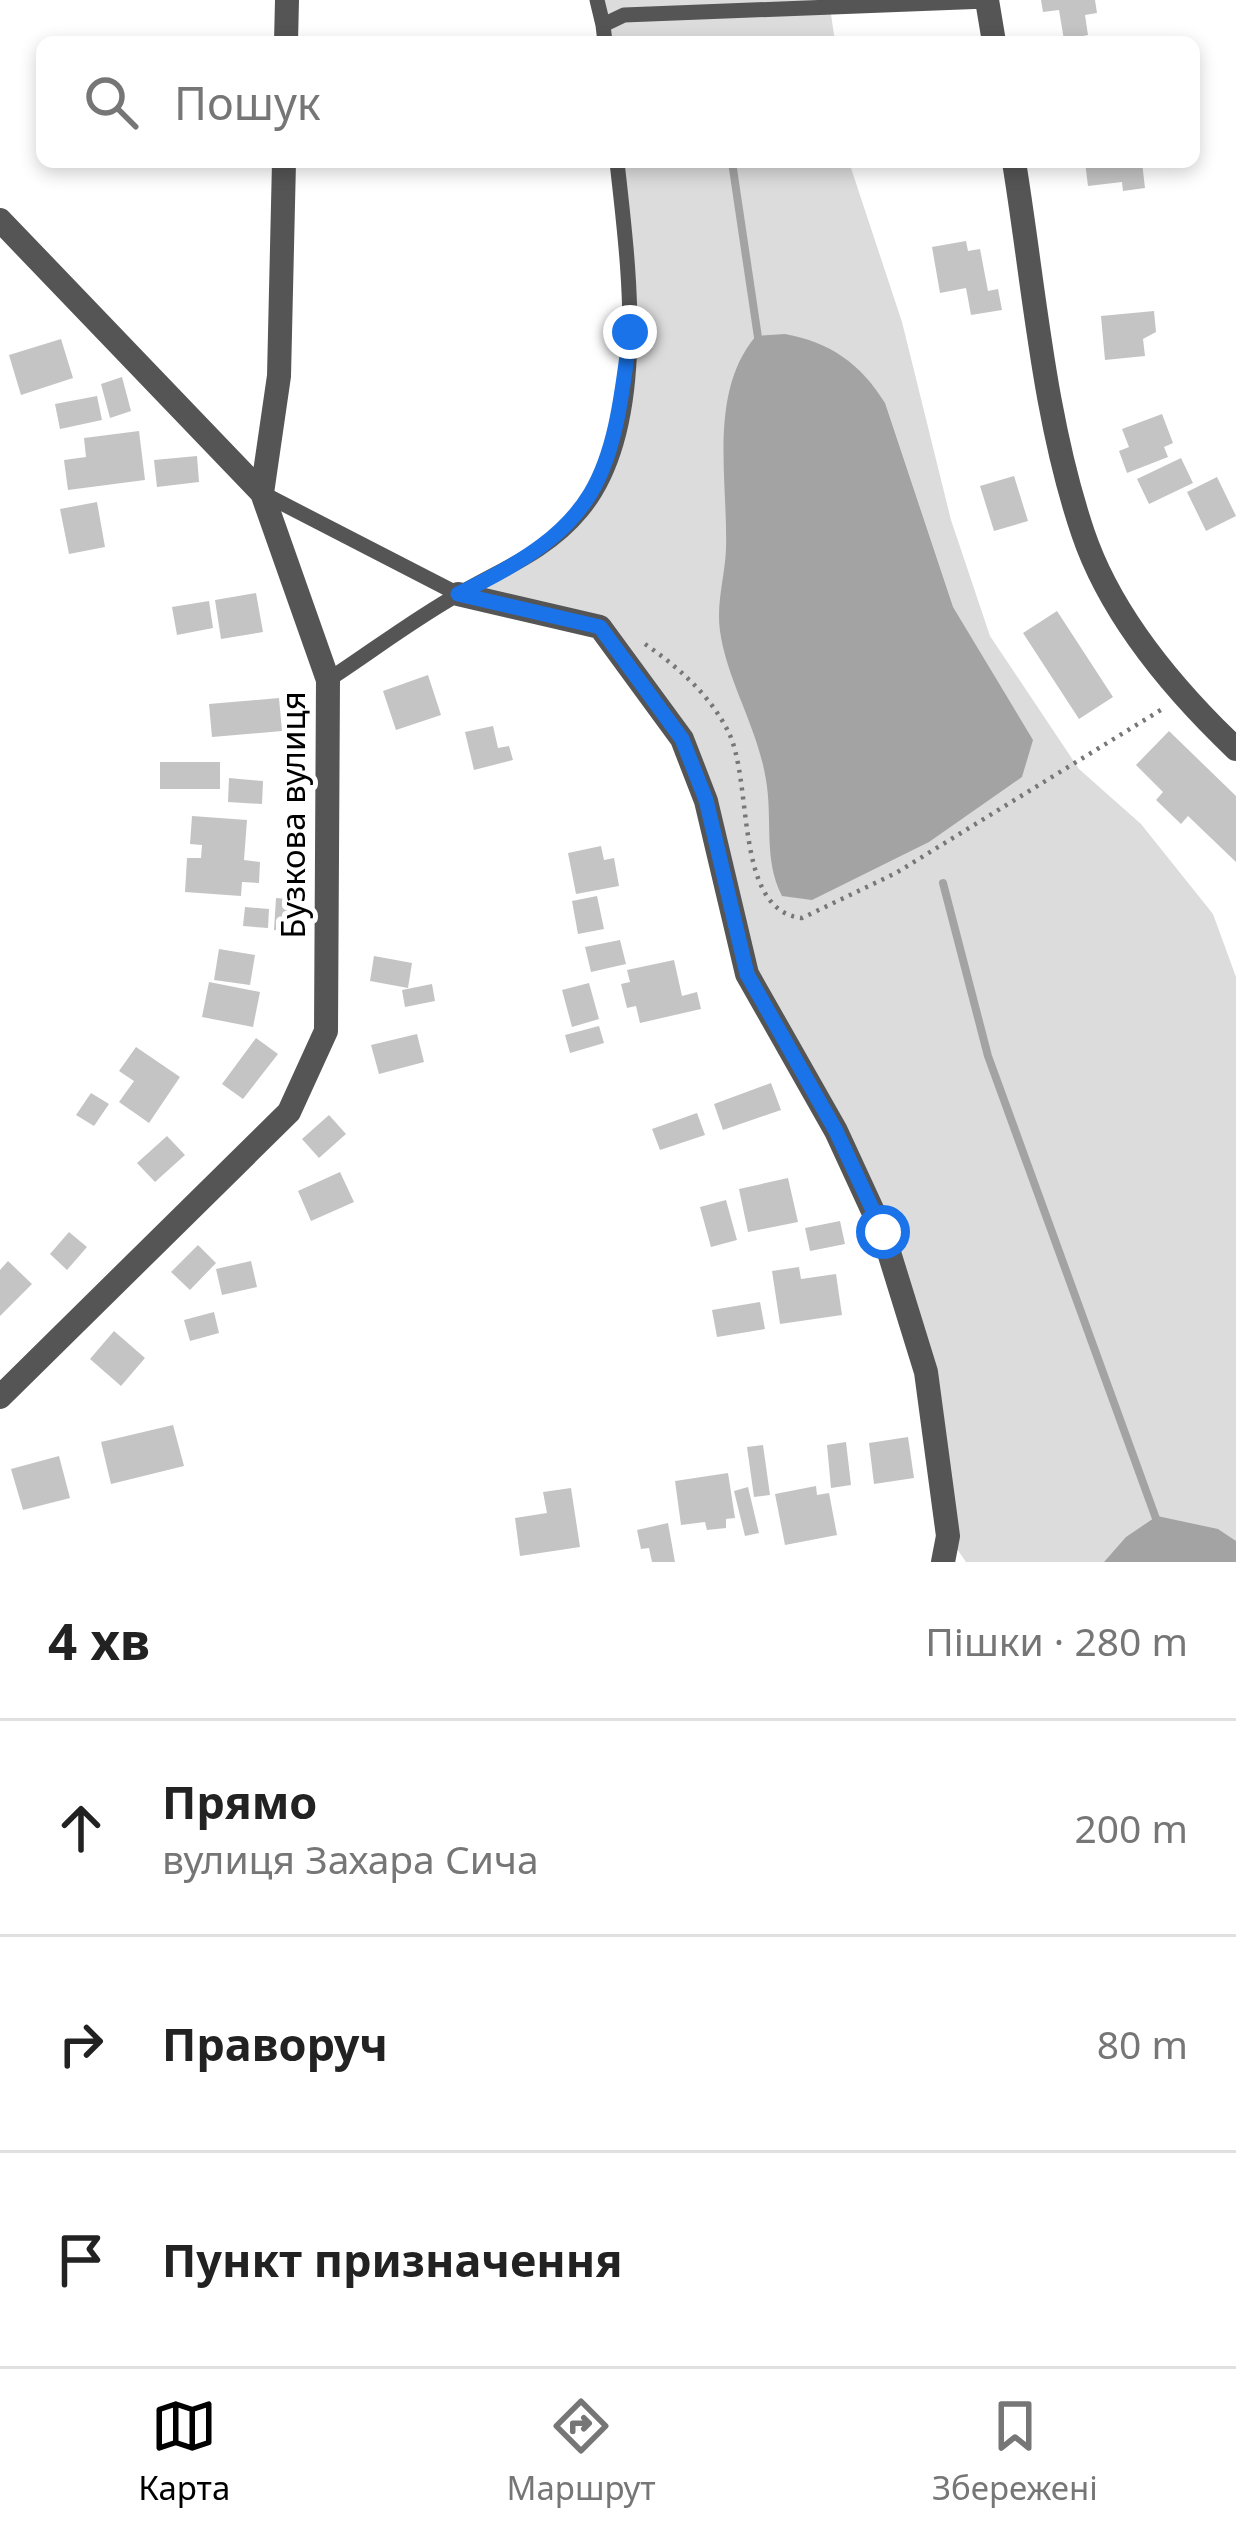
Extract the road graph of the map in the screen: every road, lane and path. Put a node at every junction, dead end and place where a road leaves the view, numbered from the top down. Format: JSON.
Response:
{"nodes":[{"id":1,"x":287,"y":0,"type":"edge"},
{"id":2,"x":597,"y":0,"type":"edge"},
{"id":3,"x":987,"y":0,"type":"edge"},
{"id":4,"x":604,"y":34,"type":"edge"},
{"id":5,"x":286,"y":36,"type":"edge"},
{"id":6,"x":993,"y":36,"type":"edge"},
{"id":7,"x":284,"y":168,"type":"edge"},
{"id":8,"x":617,"y":168,"type":"edge"},
{"id":9,"x":1015,"y":168,"type":"edge"},
{"id":10,"x":0,"y":220,"type":"edge"},
{"id":11,"x":262,"y":493,"type":"junction"},
{"id":12,"x":458,"y":594,"type":"junction"},
{"id":13,"x":600,"y":627,"type":"junction"},
{"id":14,"x":328,"y":680,"type":"junction"},
{"id":15,"x":1182,"y":697,"type":"junction"},
{"id":16,"x":1236,"y":748,"type":"edge"},
{"id":17,"x":0,"y":1397,"type":"edge"},
{"id":18,"x":944,"y":1562,"type":"edge"}],
"edges":[{"from":1,"to":5,"type":"street"},
{"from":2,"to":4,"type":"lane"},
{"from":3,"to":4,"type":"lane"},
{"from":3,"to":6,"type":"street"},
{"from":7,"to":11,"type":"street"},
{"from":8,"to":12,"type":"lane"},
{"from":9,"to":15,"type":"street"},
{"from":10,"to":11,"type":"street","name":"Бузкова вулиця"},
{"from":11,"to":12,"type":"lane"},
{"from":11,"to":14,"type":"street","name":"Бузкова вулиця"},
{"from":12,"to":13,"type":"street"},
{"from":12,"to":14,"type":"lane"},
{"from":13,"to":15,"type":"path"},
{"from":13,"to":18,"type":"street"},
{"from":14,"to":17,"type":"street","name":"Бузкова вулиця"},
{"from":15,"to":16,"type":"street"}]}
